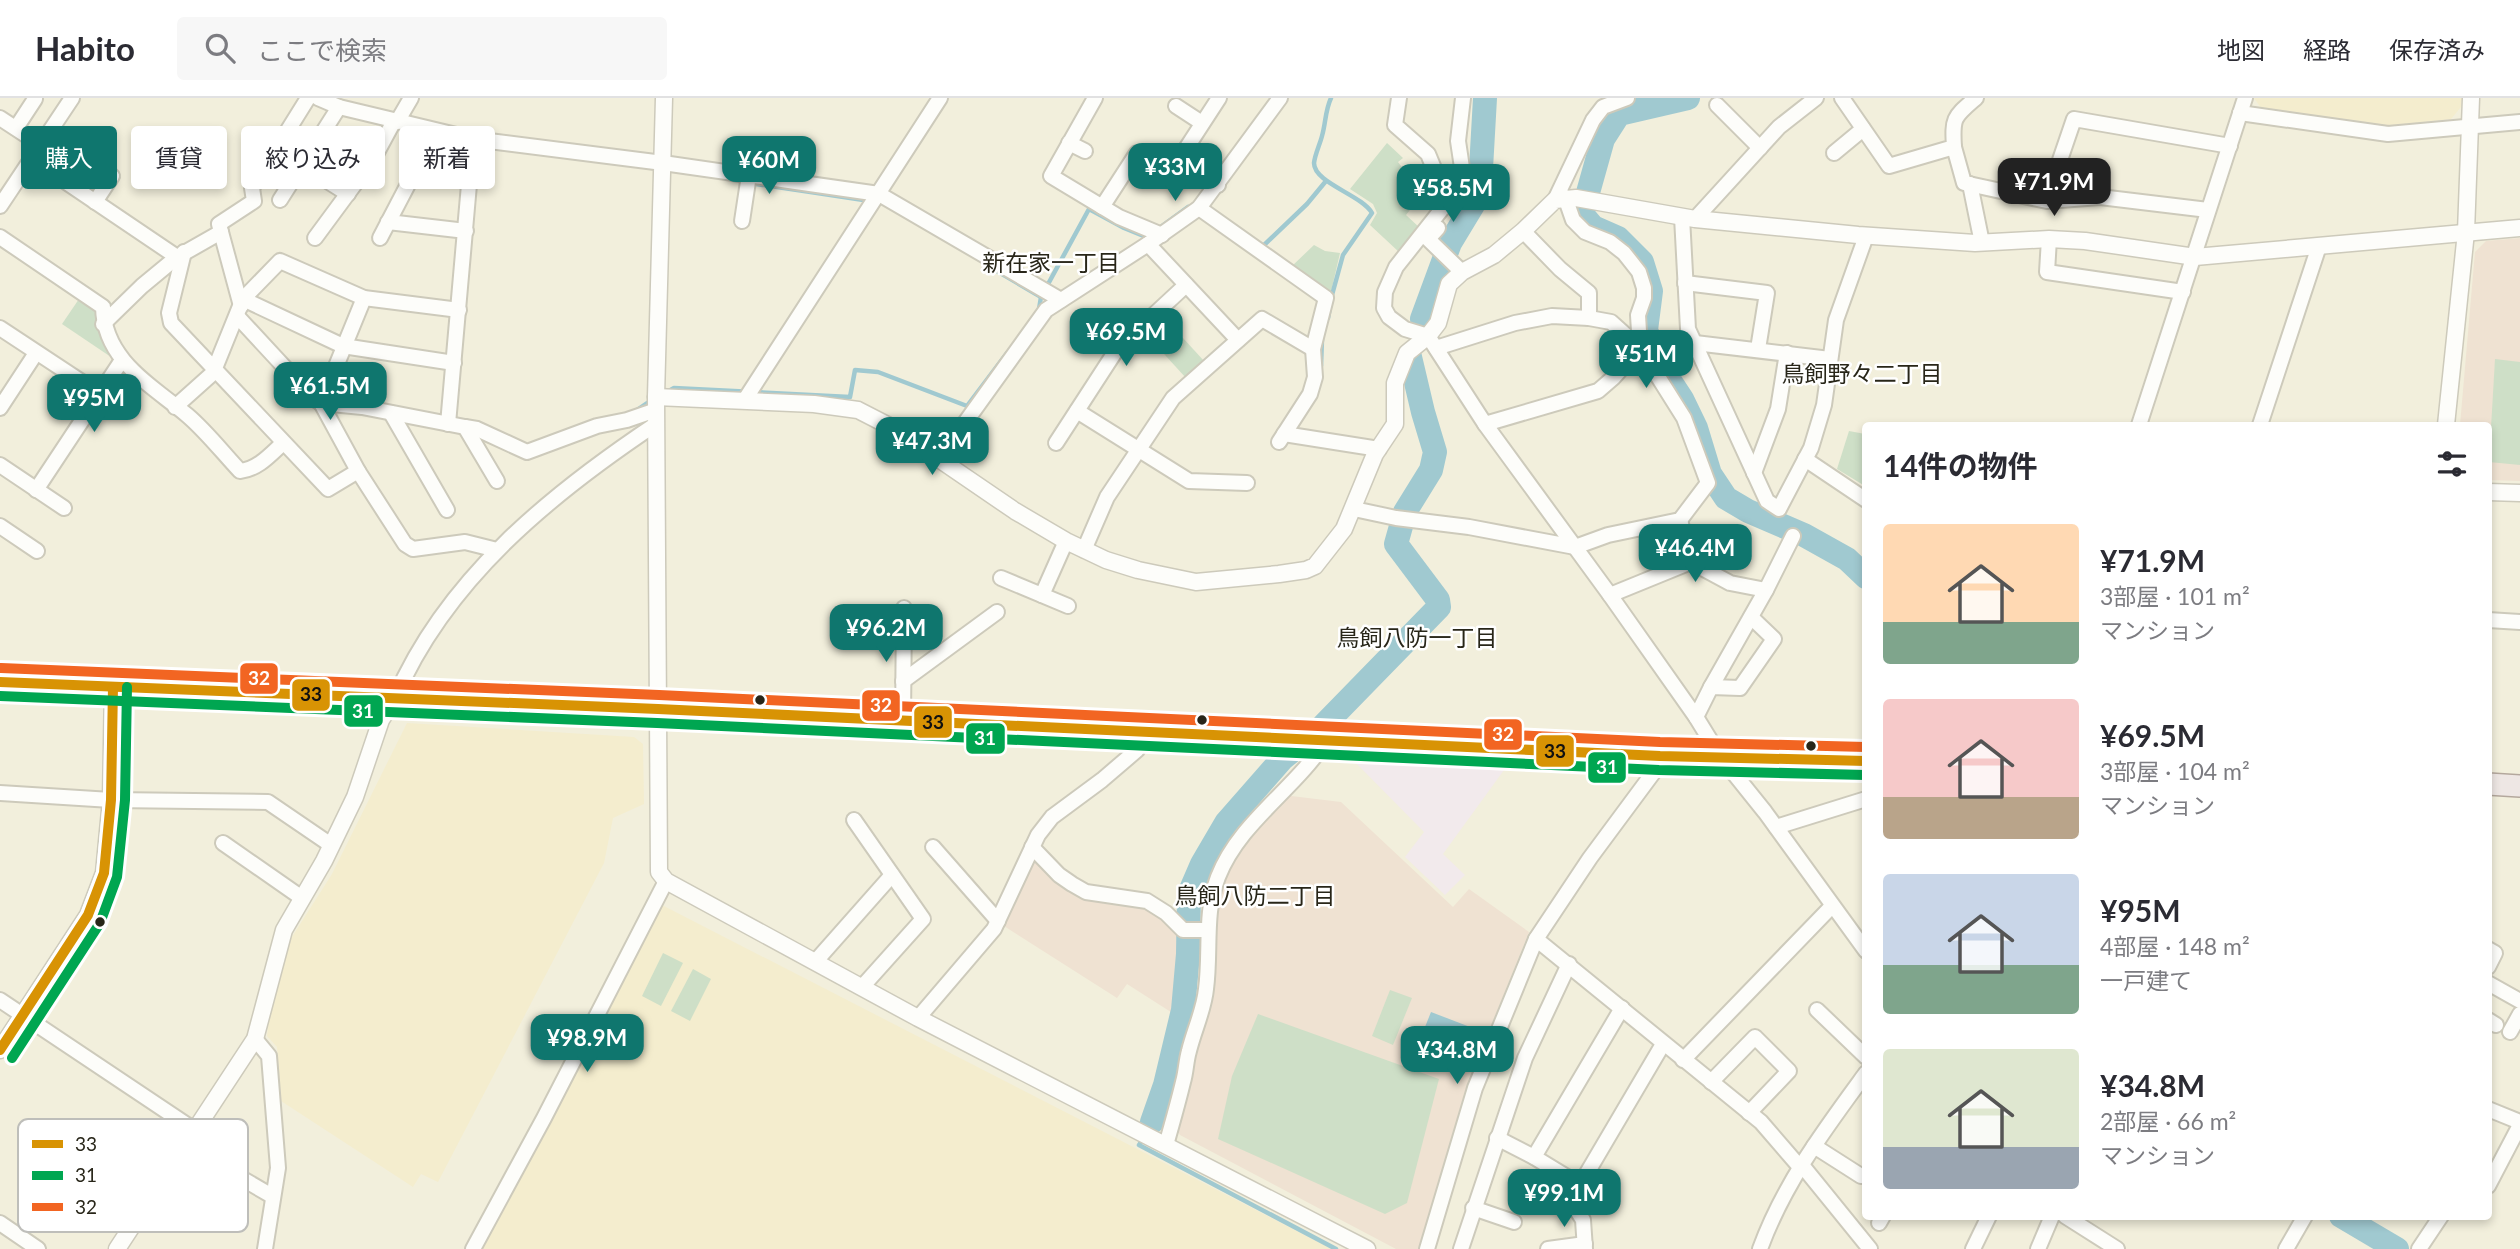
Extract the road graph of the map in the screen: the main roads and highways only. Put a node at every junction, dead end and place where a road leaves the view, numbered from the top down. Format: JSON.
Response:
{"nodes":[{"id":1,"x":0,"y":682,"type":"edge"},
{"id":2,"x":1862,"y":761,"type":"edge"},
{"id":3,"x":2492,"y":784,"type":"edge"},
{"id":4,"x":2520,"y":786,"type":"edge"}],
"edges":[{"from":1,"to":2,"type":"main road"},
{"from":3,"to":4,"type":"main road"}]}
